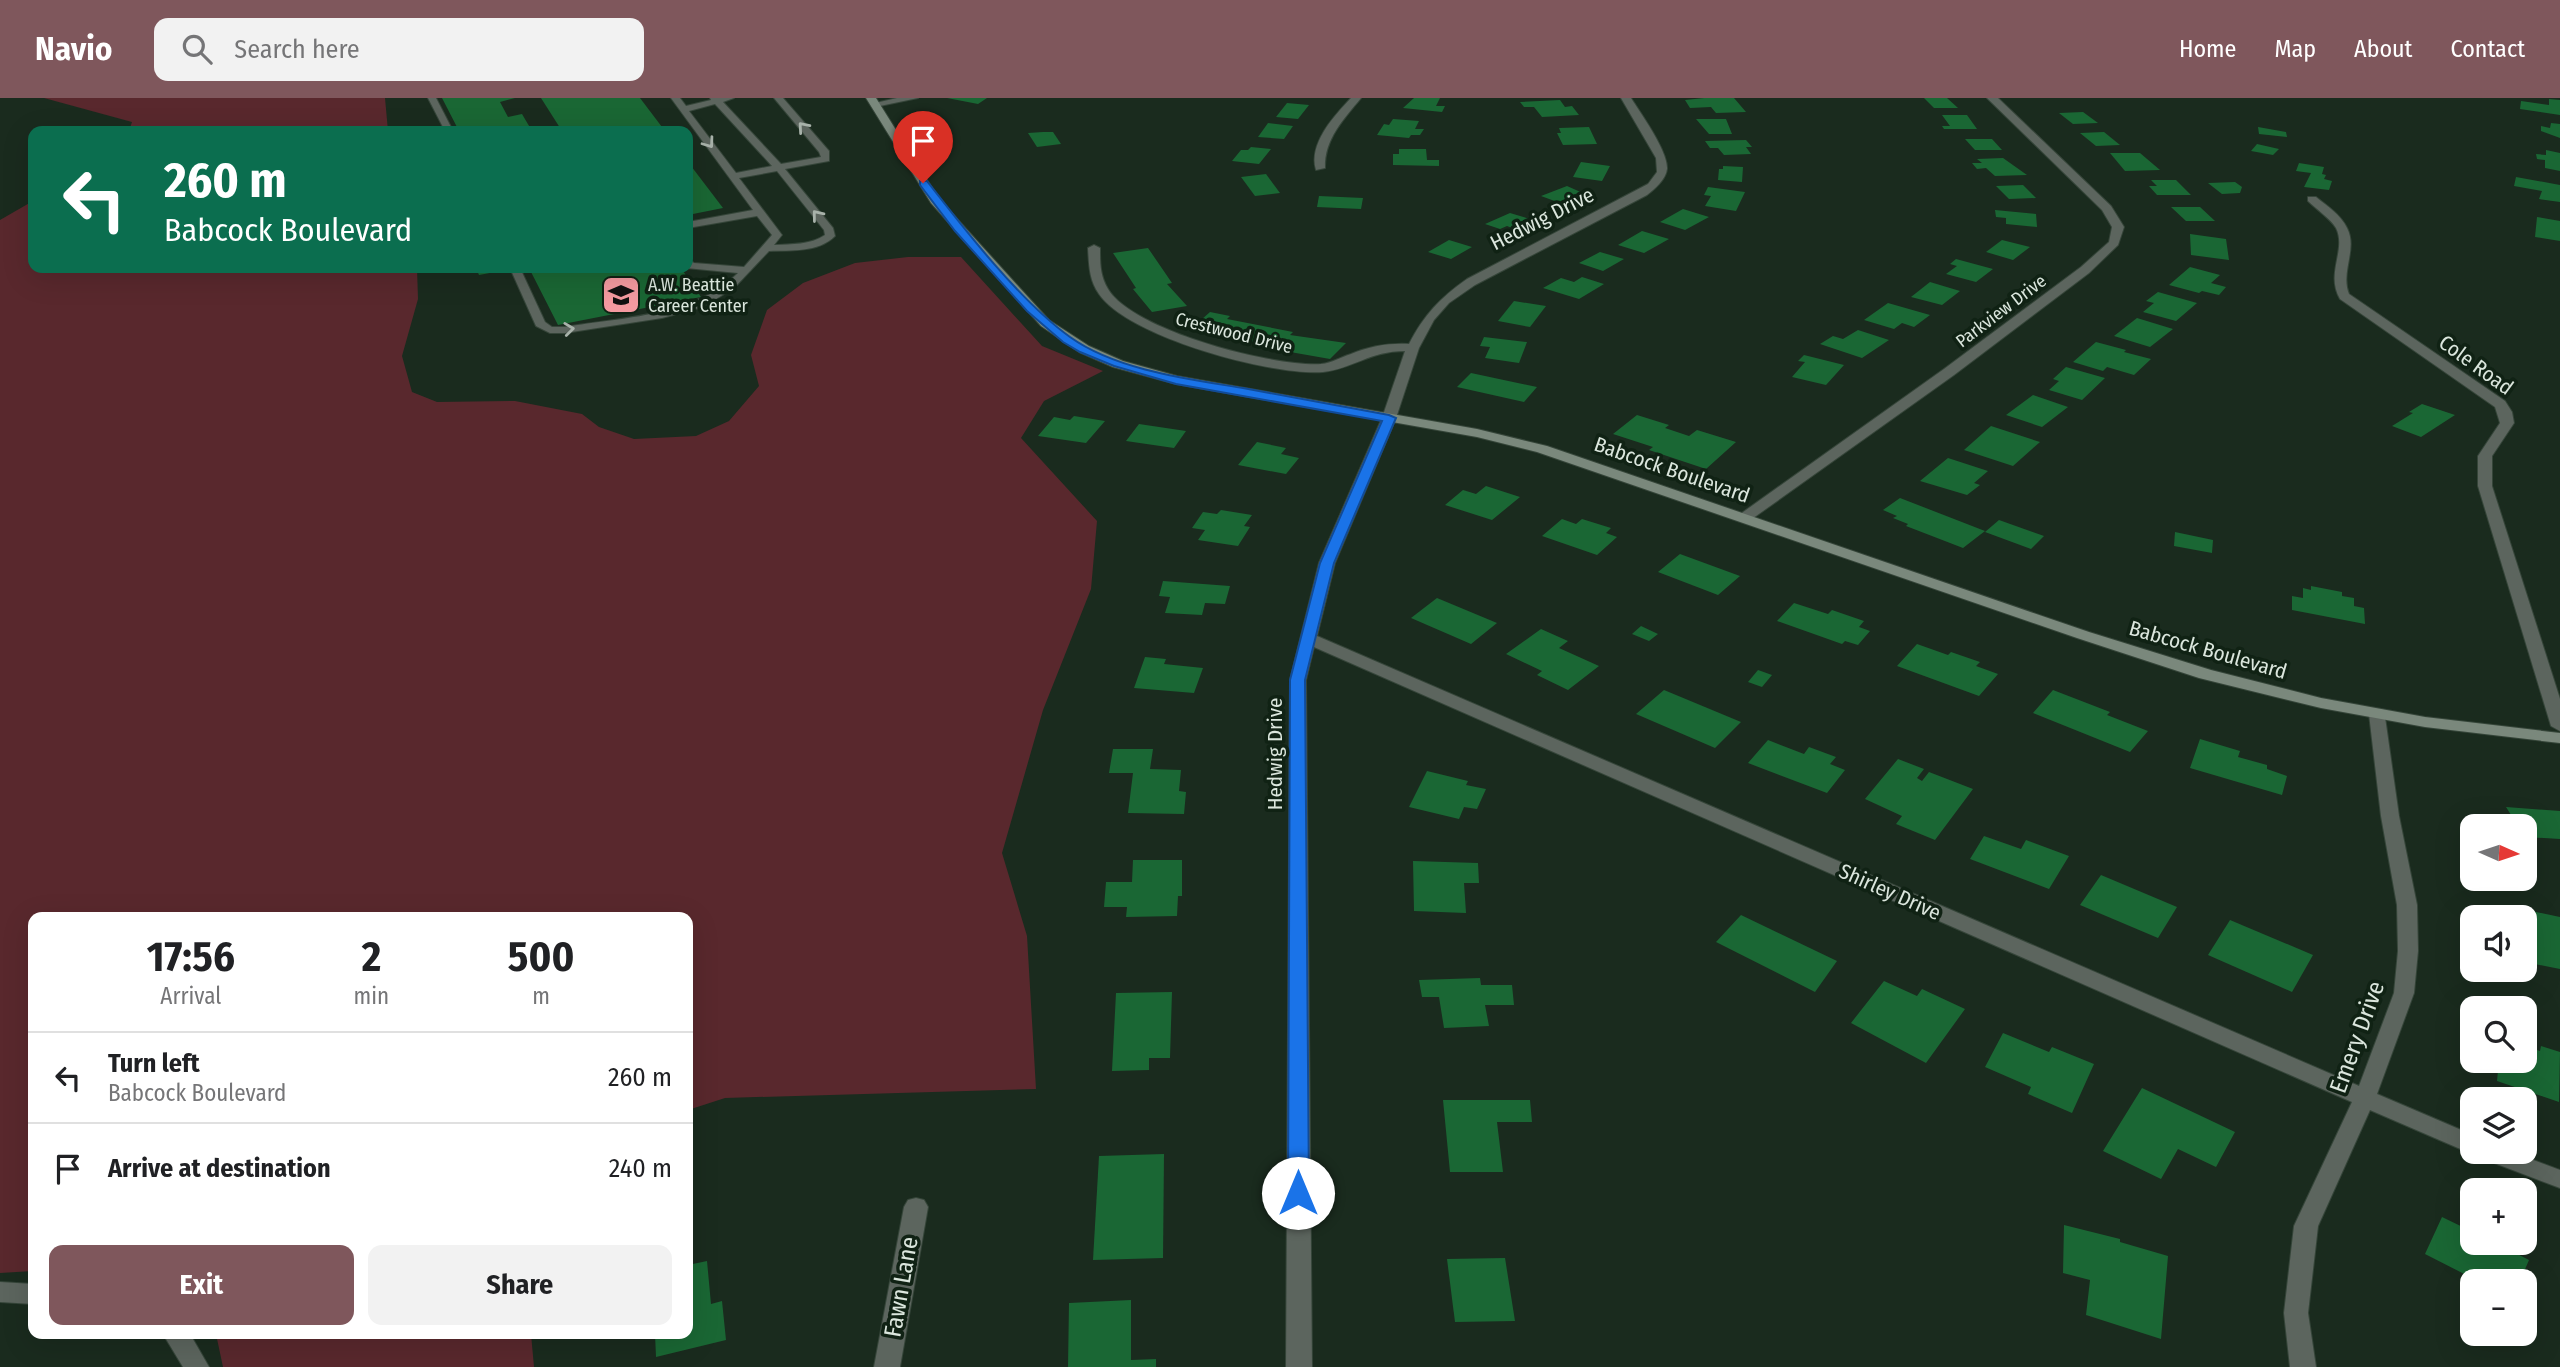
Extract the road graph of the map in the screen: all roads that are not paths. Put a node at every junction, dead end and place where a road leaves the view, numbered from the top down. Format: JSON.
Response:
{"nodes":[{"id":1,"x":432,"y":98,"type":"edge"},
{"id":2,"x":675,"y":98,"type":"edge"},
{"id":3,"x":730,"y":98,"type":"edge"},
{"id":4,"x":778,"y":98,"type":"edge"},
{"id":5,"x":914,"y":98,"type":"edge"},
{"id":6,"x":1356,"y":98,"type":"edge"},
{"id":7,"x":1626,"y":98,"type":"edge"},
{"id":8,"x":1992,"y":98,"type":"edge"},
{"id":9,"x":716,"y":100,"type":"edge"},
{"id":10,"x":873,"y":101,"type":"edge"},
{"id":11,"x":685,"y":109,"type":"junction"},
{"id":12,"x":446,"y":126,"type":"edge"},
{"id":13,"x":1320,"y":168,"type":"dead end"},
{"id":14,"x":780,"y":169,"type":"junction"},
{"id":15,"x":734,"y":176,"type":"junction"},
{"id":16,"x":2312,"y":199,"type":"dead end"},
{"id":17,"x":760,"y":212,"type":"junction"},
{"id":18,"x":693,"y":224,"type":"edge"},
{"id":19,"x":765,"y":248,"type":"junction"},
{"id":20,"x":1094,"y":248,"type":"dead end"},
{"id":21,"x":693,"y":266,"type":"edge"},
{"id":22,"x":744,"y":270,"type":"junction"},
{"id":23,"x":517,"y":273,"type":"edge"},
{"id":24,"x":1413,"y":348,"type":"junction"},
{"id":25,"x":1389,"y":418,"type":"junction"},
{"id":26,"x":1744,"y":518,"type":"junction"},
{"id":27,"x":1308,"y":638,"type":"junction"},
{"id":28,"x":2378,"y":714,"type":"junction"},
{"id":29,"x":2560,"y":726,"type":"edge"},
{"id":30,"x":2560,"y":738,"type":"edge"},
{"id":31,"x":2365,"y":1098,"type":"junction"},
{"id":32,"x":2460,"y":1139,"type":"edge"},
{"id":33,"x":2521,"y":1164,"type":"edge"},
{"id":34,"x":2560,"y":1179,"type":"edge"},
{"id":35,"x":916,"y":1207,"type":"dead end"},
{"id":36,"x":0,"y":1292,"type":"edge"},
{"id":37,"x":28,"y":1294,"type":"edge"},
{"id":38,"x":180,"y":1339,"type":"edge"},
{"id":39,"x":196,"y":1367,"type":"edge"},
{"id":40,"x":887,"y":1367,"type":"edge"},
{"id":41,"x":1299,"y":1367,"type":"edge"},
{"id":42,"x":2303,"y":1367,"type":"edge"}],
"edges":[{"from":1,"to":12,"type":"lane"},
{"from":2,"to":11,"type":"lane"},
{"from":3,"to":9,"type":"lane"},
{"from":14,"to":4,"type":"lane","one_way":true},
{"from":5,"to":10,"type":"lane"},
{"from":6,"to":13,"type":"street"},
{"from":7,"to":24,"type":"street","name":"Hedwig Drive"},
{"from":8,"to":26,"type":"street","name":"Parkview Drive"},
{"from":9,"to":11,"type":"lane"},
{"from":9,"to":14,"type":"lane"},
{"from":10,"to":25,"type":"main road","name":"Babcock Boulevard"},
{"from":11,"to":15,"type":"lane","one_way":true},
{"from":14,"to":15,"type":"lane"},
{"from":19,"to":14,"type":"lane","one_way":true},
{"from":15,"to":17,"type":"lane"},
{"from":16,"to":29,"type":"street","name":"Cole Road"},
{"from":17,"to":18,"type":"lane"},
{"from":17,"to":19,"type":"lane"},
{"from":19,"to":22,"type":"lane"},
{"from":20,"to":24,"type":"street","name":"Crestwood Drive"},
{"from":21,"to":22,"type":"lane"},
{"from":23,"to":22,"type":"lane","one_way":true},
{"from":24,"to":25,"type":"street","name":"Hedwig Drive"},
{"from":25,"to":26,"type":"main road","name":"Babcock Boulevard"},
{"from":25,"to":27,"type":"street","name":"Hedwig Drive"},
{"from":26,"to":28,"type":"main road","name":"Babcock Boulevard"},
{"from":27,"to":31,"type":"street","name":"Shirley Drive"},
{"from":27,"to":41,"type":"street","name":"Hedwig Drive"},
{"from":28,"to":30,"type":"main road","name":"Babcock Boulevard"},
{"from":28,"to":31,"type":"street","name":"Emery Drive"},
{"from":31,"to":32,"type":"street","name":"Shirley Drive"},
{"from":31,"to":42,"type":"street","name":"Emery Drive"},
{"from":33,"to":34,"type":"street"},
{"from":35,"to":40,"type":"street","name":"Fawn Lane"},
{"from":36,"to":37,"type":"street"},
{"from":38,"to":39,"type":"street"}]}
